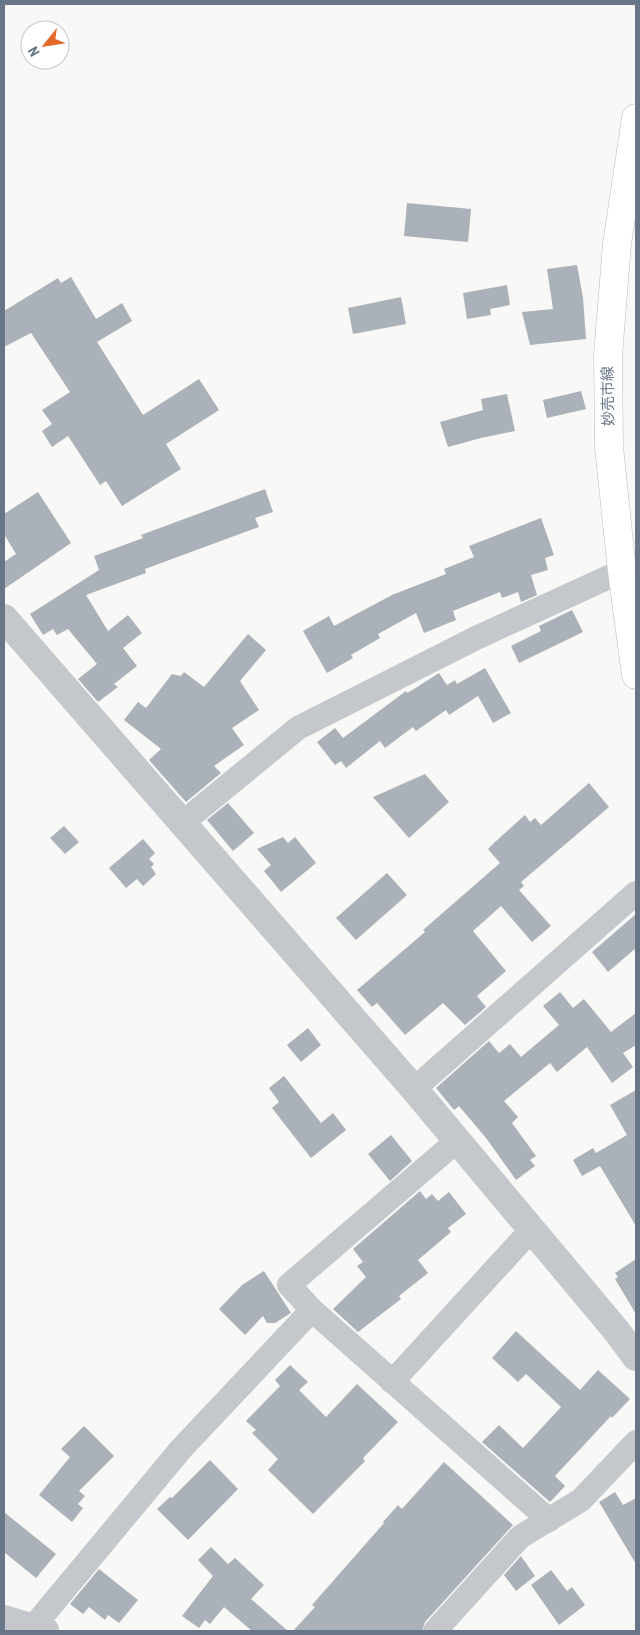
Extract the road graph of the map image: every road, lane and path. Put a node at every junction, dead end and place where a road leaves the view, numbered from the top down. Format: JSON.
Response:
{"nodes":[{"id":1,"x":636,"y":118,"type":"edge"},
{"id":2,"x":622,"y":571,"type":"junction"},
{"id":3,"x":4,"y":618,"type":"edge"},
{"id":4,"x":636,"y":675,"type":"edge"},
{"id":5,"x":182,"y":823,"type":"junction"},
{"id":6,"x":636,"y":893,"type":"edge"},
{"id":7,"x":414,"y":1088,"type":"junction"},
{"id":8,"x":458,"y":1140,"type":"junction"},
{"id":9,"x":532,"y":1229,"type":"junction"},
{"id":10,"x":312,"y":1310,"type":"junction"},
{"id":11,"x":636,"y":1357,"type":"edge"},
{"id":12,"x":392,"y":1382,"type":"junction"},
{"id":13,"x":636,"y":1442,"type":"edge"},
{"id":14,"x":549,"y":1520,"type":"junction"},
{"id":15,"x":4,"y":1617,"type":"edge"},
{"id":16,"x":42,"y":1629,"type":"edge"},
{"id":17,"x":435,"y":1631,"type":"edge"}],
"edges":[{"from":1,"to":2,"type":"main road","name":"妙売市線"},
{"from":2,"to":4,"type":"main road","name":"妙売市線"},
{"from":2,"to":5,"type":"street"},
{"from":3,"to":5,"type":"street"},
{"from":5,"to":7,"type":"street"},
{"from":6,"to":7,"type":"street"},
{"from":7,"to":8,"type":"street"},
{"from":8,"to":9,"type":"street"},
{"from":8,"to":10,"type":"street"},
{"from":9,"to":11,"type":"street"},
{"from":9,"to":12,"type":"street"},
{"from":10,"to":12,"type":"street"},
{"from":10,"to":16,"type":"street"},
{"from":12,"to":14,"type":"street"},
{"from":13,"to":14,"type":"street"},
{"from":14,"to":17,"type":"street"},
{"from":15,"to":16,"type":"street"}]}
